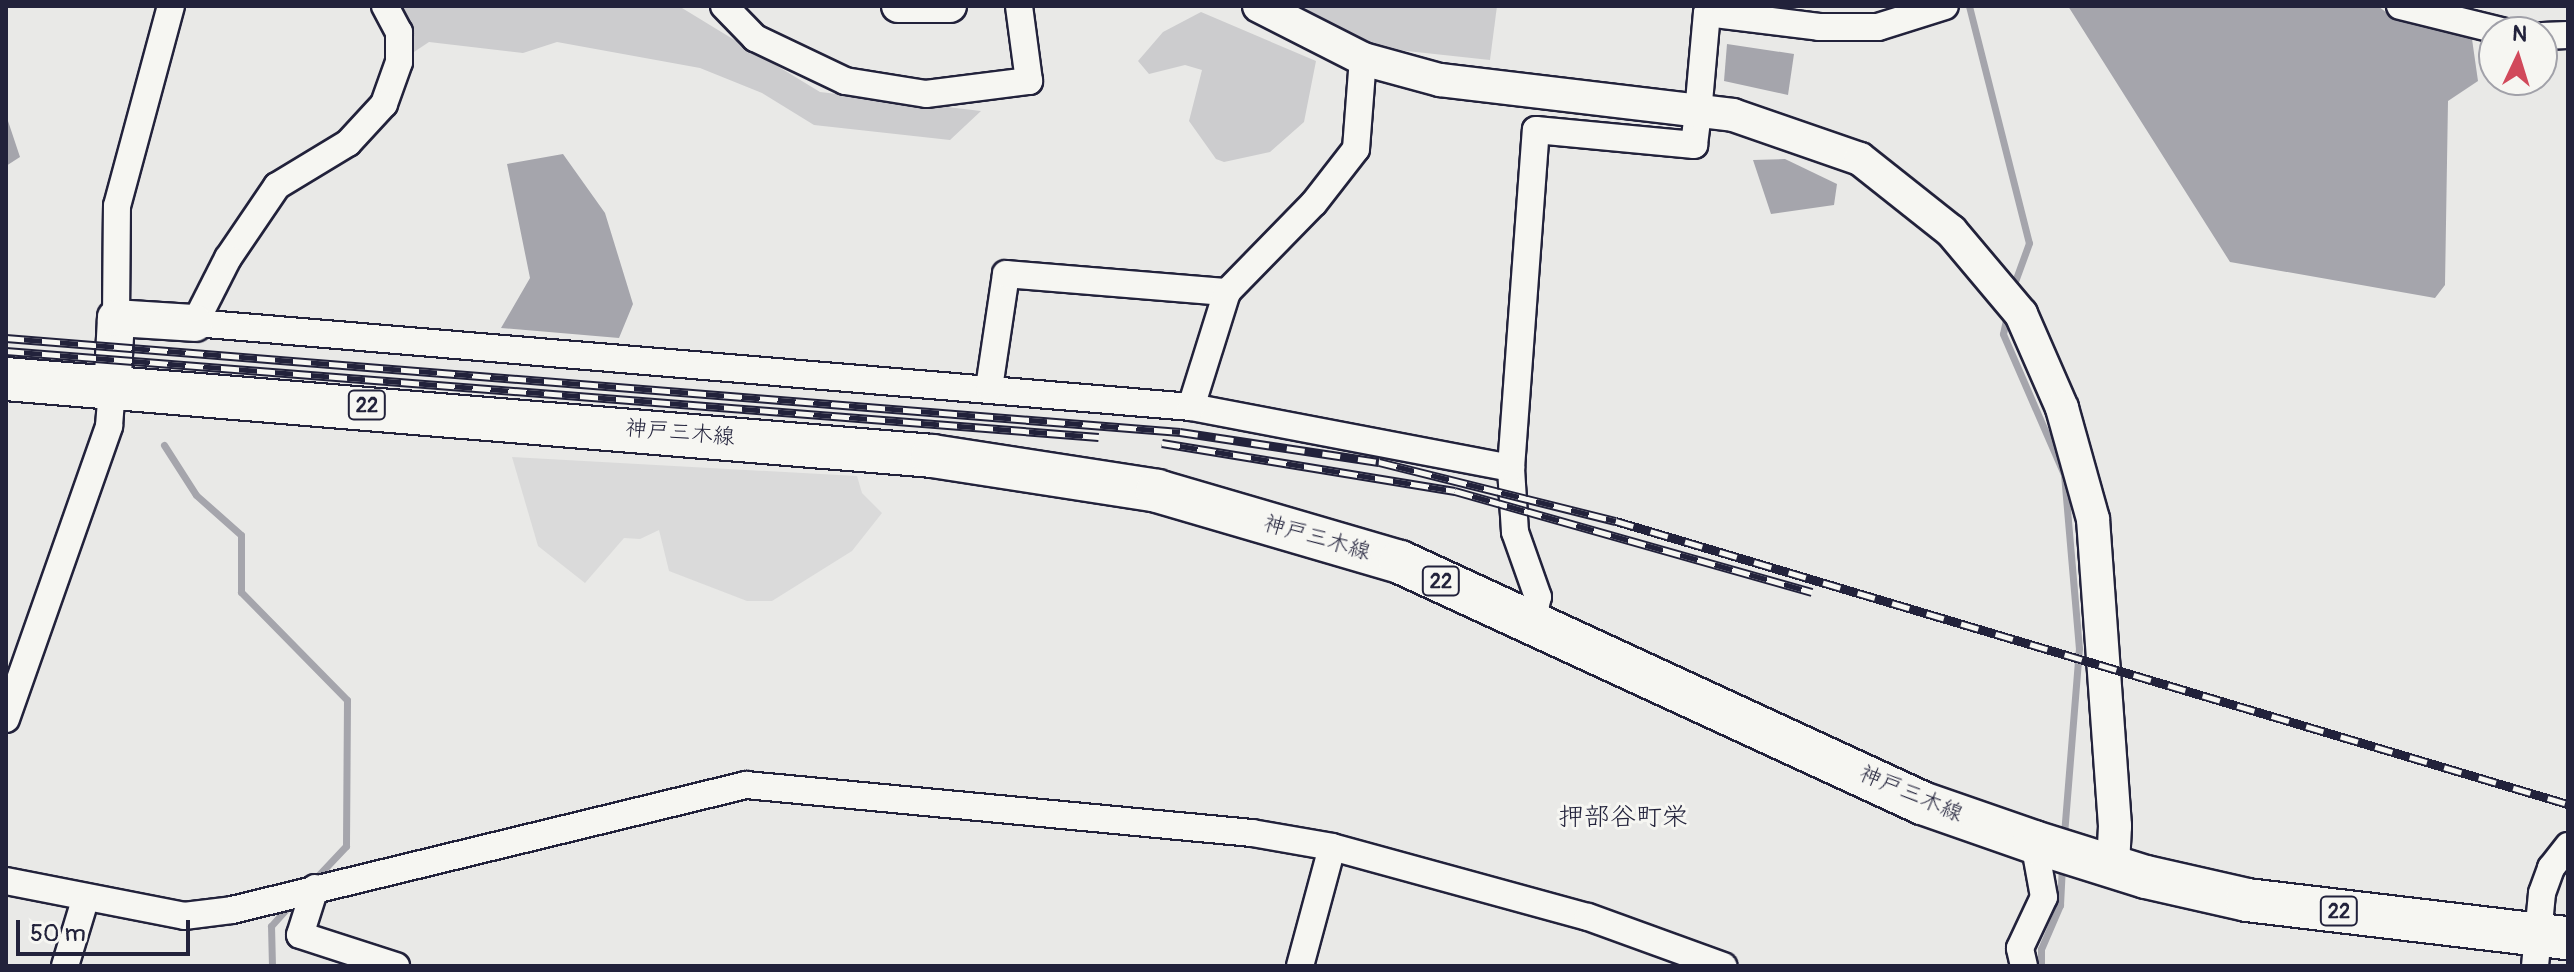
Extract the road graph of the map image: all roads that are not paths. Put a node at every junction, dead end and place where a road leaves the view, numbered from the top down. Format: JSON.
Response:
{"nodes":[{"id":1,"x":171,"y":6,"type":"edge"},
{"id":2,"x":385,"y":6,"type":"edge"},
{"id":3,"x":724,"y":6,"type":"edge"},
{"id":4,"x":898,"y":6,"type":"edge"},
{"id":5,"x":950,"y":6,"type":"edge"},
{"id":6,"x":1019,"y":6,"type":"edge"},
{"id":7,"x":1259,"y":6,"type":"edge"},
{"id":8,"x":1945,"y":6,"type":"edge"},
{"id":9,"x":2400,"y":6,"type":"edge"},
{"id":10,"x":2478,"y":25,"type":"edge"},
{"id":11,"x":1363,"y":59,"type":"junction"},
{"id":12,"x":1699,"y":106,"type":"junction"},
{"id":13,"x":1227,"y":292,"type":"junction"},
{"id":14,"x":116,"y":318,"type":"junction"},
{"id":15,"x":195,"y":323,"type":"junction"},
{"id":16,"x":6,"y":379,"type":"edge"},
{"id":17,"x":113,"y":382,"type":"junction"},
{"id":18,"x":989,"y":388,"type":"junction"},
{"id":19,"x":1191,"y":407,"type":"junction"},
{"id":20,"x":1511,"y":468,"type":"junction"},
{"id":21,"x":1532,"y":622,"type":"junction"},
{"id":22,"x":6,"y":719,"type":"edge"},
{"id":23,"x":2568,"y":846,"type":"edge"},
{"id":24,"x":1332,"y":847,"type":"junction"},
{"id":25,"x":2067,"y":852,"type":"junction"},
{"id":26,"x":6,"y":881,"type":"edge"},
{"id":27,"x":315,"y":888,"type":"junction"},
{"id":28,"x":86,"y":897,"type":"junction"},
{"id":29,"x":2546,"y":946,"type":"edge"},
{"id":30,"x":65,"y":966,"type":"edge"},
{"id":31,"x":396,"y":966,"type":"edge"},
{"id":32,"x":1300,"y":966,"type":"edge"},
{"id":33,"x":1723,"y":966,"type":"edge"},
{"id":34,"x":2024,"y":966,"type":"edge"}],
"edges":[{"from":1,"to":14,"type":"street"},
{"from":2,"to":15,"type":"street"},
{"from":3,"to":6,"type":"street"},
{"from":4,"to":5,"type":"street"},
{"from":7,"to":11,"type":"street"},
{"from":8,"to":12,"type":"street"},
{"from":9,"to":10,"type":"street"},
{"from":11,"to":12,"type":"street"},
{"from":11,"to":13,"type":"street"},
{"from":12,"to":20,"type":"street"},
{"from":12,"to":25,"type":"street"},
{"from":13,"to":18,"type":"street"},
{"from":13,"to":19,"type":"street"},
{"from":14,"to":15,"type":"main road"},
{"from":14,"to":17,"type":"main road"},
{"from":15,"to":18,"type":"street"},
{"from":16,"to":17,"type":"main road","name":"神戸三木線","number":"22"},
{"from":17,"to":21,"type":"main road","name":"神戸三木線","number":"22"},
{"from":17,"to":22,"type":"street"},
{"from":18,"to":19,"type":"street"},
{"from":19,"to":20,"type":"street"},
{"from":20,"to":21,"type":"street"},
{"from":21,"to":25,"type":"main road","name":"神戸三木線","number":"22"},
{"from":23,"to":29,"type":"street"},
{"from":24,"to":27,"type":"street"},
{"from":24,"to":32,"type":"street"},
{"from":24,"to":33,"type":"street"},
{"from":25,"to":29,"type":"main road","name":"神戸三木線","number":"22"},
{"from":25,"to":34,"type":"street"},
{"from":26,"to":28,"type":"street"},
{"from":27,"to":28,"type":"street"},
{"from":27,"to":31,"type":"street"},
{"from":28,"to":30,"type":"street"}]}
